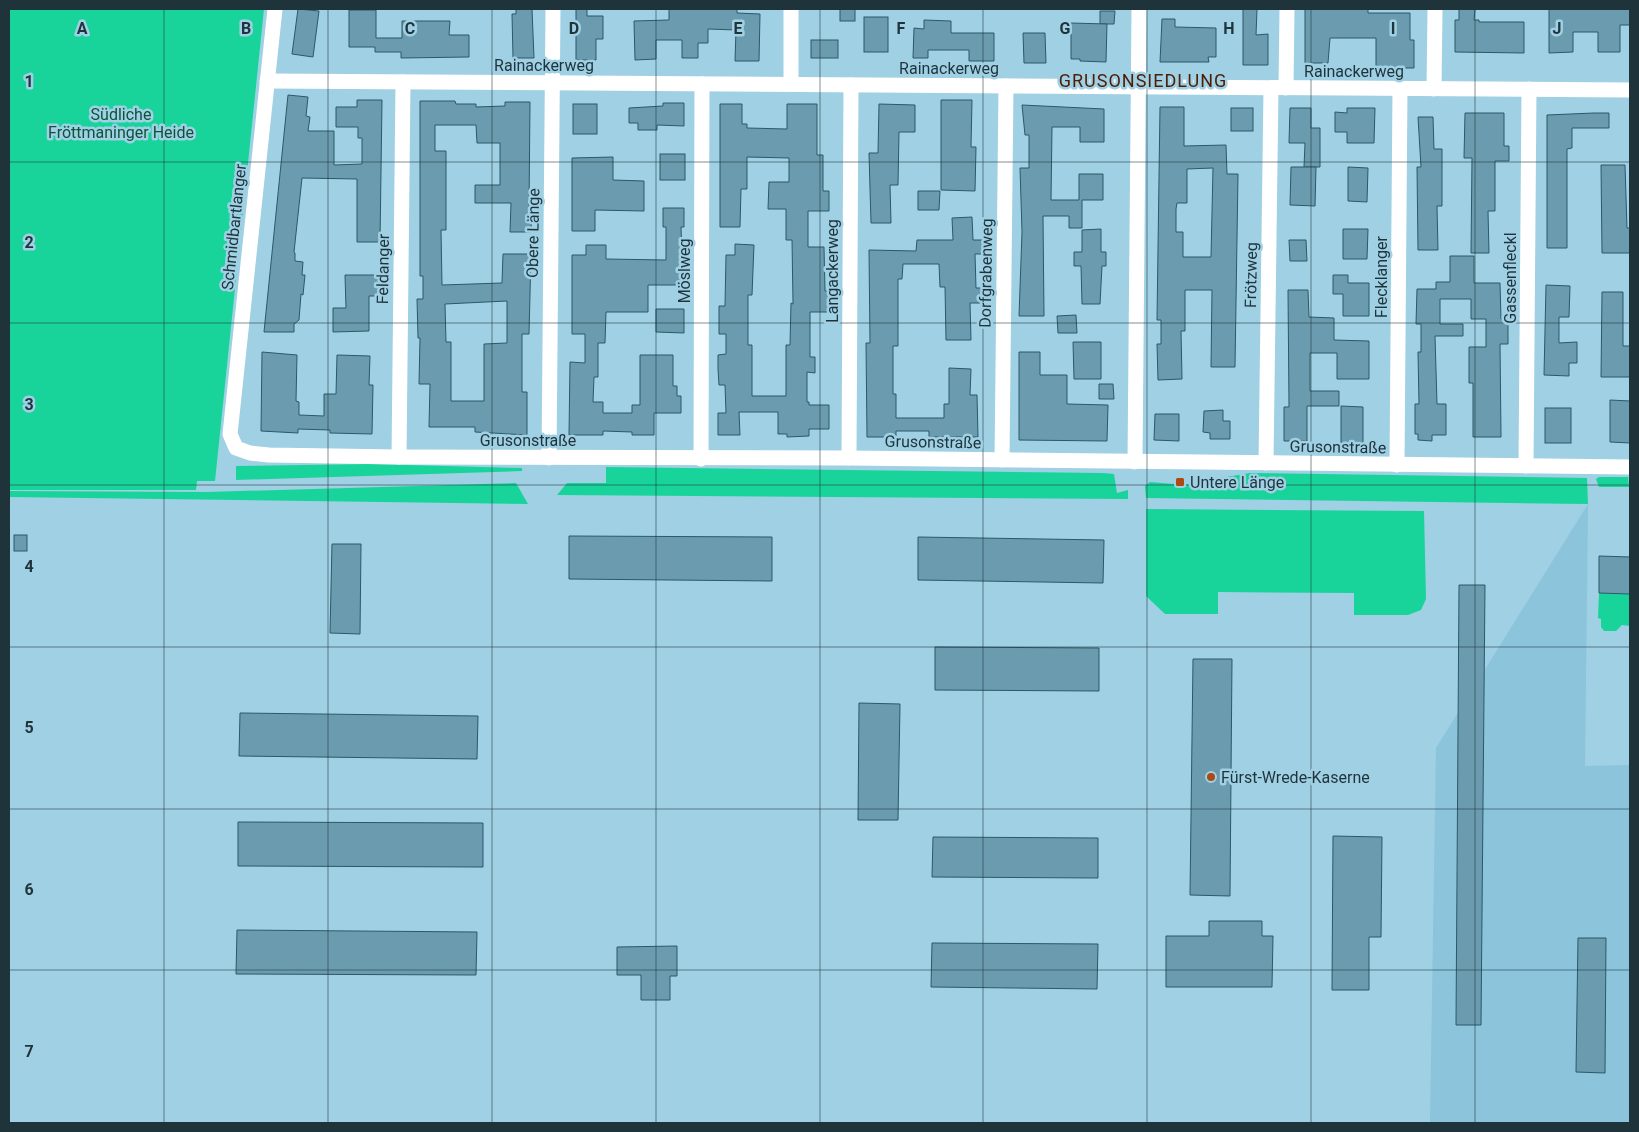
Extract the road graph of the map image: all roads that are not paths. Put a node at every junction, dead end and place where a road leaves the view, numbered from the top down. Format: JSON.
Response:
{"nodes":[{"id":1,"x":275,"y":9,"type":"edge"},
{"id":2,"x":553,"y":9,"type":"edge"},
{"id":3,"x":791,"y":9,"type":"edge"},
{"id":4,"x":1139,"y":9,"type":"edge"},
{"id":5,"x":1287,"y":9,"type":"edge"},
{"id":6,"x":1435,"y":9,"type":"edge"},
{"id":7,"x":267,"y":81,"type":"junction"},
{"id":8,"x":403,"y":82,"type":"junction"},
{"id":9,"x":552,"y":82,"type":"junction"},
{"id":10,"x":702,"y":84,"type":"junction"},
{"id":11,"x":791,"y":84,"type":"junction"},
{"id":12,"x":851,"y":85,"type":"junction"},
{"id":13,"x":1006,"y":86,"type":"junction"},
{"id":14,"x":1138,"y":87,"type":"junction"},
{"id":15,"x":1279,"y":88,"type":"junction"},
{"id":16,"x":1400,"y":88,"type":"junction"},
{"id":17,"x":1434,"y":89,"type":"junction"},
{"id":18,"x":1529,"y":89,"type":"junction"},
{"id":19,"x":1630,"y":90,"type":"edge"},
{"id":20,"x":236,"y":448,"type":"joint"},
{"id":21,"x":399,"y":457,"type":"junction"},
{"id":22,"x":548,"y":458,"type":"junction"},
{"id":23,"x":849,"y":458,"type":"junction"},
{"id":24,"x":701,"y":459,"type":"junction"},
{"id":25,"x":1002,"y":460,"type":"junction"},
{"id":26,"x":1135,"y":462,"type":"junction"},
{"id":27,"x":1266,"y":463,"type":"junction"},
{"id":28,"x":1397,"y":465,"type":"junction"},
{"id":29,"x":1526,"y":466,"type":"junction"},
{"id":30,"x":1630,"y":467,"type":"edge"}],
"edges":[{"from":1,"to":7,"type":"street","name":"Schmidbartlanger"},
{"from":2,"to":9,"type":"street","name":"Obere Länge"},
{"from":3,"to":11,"type":"street"},
{"from":4,"to":14,"type":"street"},
{"from":5,"to":15,"type":"street","name":"Frötzweg"},
{"from":6,"to":17,"type":"street"},
{"from":7,"to":8,"type":"street","name":"Rainackerweg"},
{"from":7,"to":20,"type":"street","name":"Schmidbartlanger"},
{"from":8,"to":9,"type":"street","name":"Rainackerweg"},
{"from":8,"to":21,"type":"street","name":"Feldanger"},
{"from":9,"to":10,"type":"street","name":"Rainackerweg"},
{"from":9,"to":22,"type":"street","name":"Obere Länge"},
{"from":10,"to":11,"type":"street","name":"Rainackerweg"},
{"from":10,"to":24,"type":"street","name":"Möslweg"},
{"from":11,"to":12,"type":"street","name":"Rainackerweg"},
{"from":12,"to":13,"type":"street","name":"Rainackerweg"},
{"from":12,"to":23,"type":"street","name":"Langackerweg"},
{"from":13,"to":14,"type":"street","name":"Rainackerweg"},
{"from":13,"to":25,"type":"street","name":"Dorfgrabenweg"},
{"from":14,"to":15,"type":"street","name":"Rainackerweg"},
{"from":14,"to":26,"type":"street"},
{"from":15,"to":16,"type":"street","name":"Rainackerweg"},
{"from":15,"to":27,"type":"street","name":"Frötzweg"},
{"from":16,"to":17,"type":"street","name":"Rainackerweg"},
{"from":16,"to":28,"type":"street","name":"Flecklanger"},
{"from":17,"to":18,"type":"street","name":"Rainackerweg"},
{"from":18,"to":19,"type":"street","name":"Rainackerweg"},
{"from":18,"to":29,"type":"street","name":"Gassenfleckl"},
{"from":20,"to":21,"type":"street","name":"Grusonstraße"},
{"from":21,"to":22,"type":"street","name":"Grusonstraße"},
{"from":22,"to":24,"type":"street","name":"Grusonstraße"},
{"from":23,"to":24,"type":"street","name":"Grusonstraße"},
{"from":23,"to":25,"type":"street","name":"Grusonstraße"},
{"from":25,"to":26,"type":"street","name":"Grusonstraße"},
{"from":26,"to":27,"type":"street","name":"Grusonstraße"},
{"from":27,"to":28,"type":"street","name":"Grusonstraße"},
{"from":28,"to":29,"type":"street","name":"Grusonstraße"},
{"from":29,"to":30,"type":"street","name":"Grusonstraße"}]}
